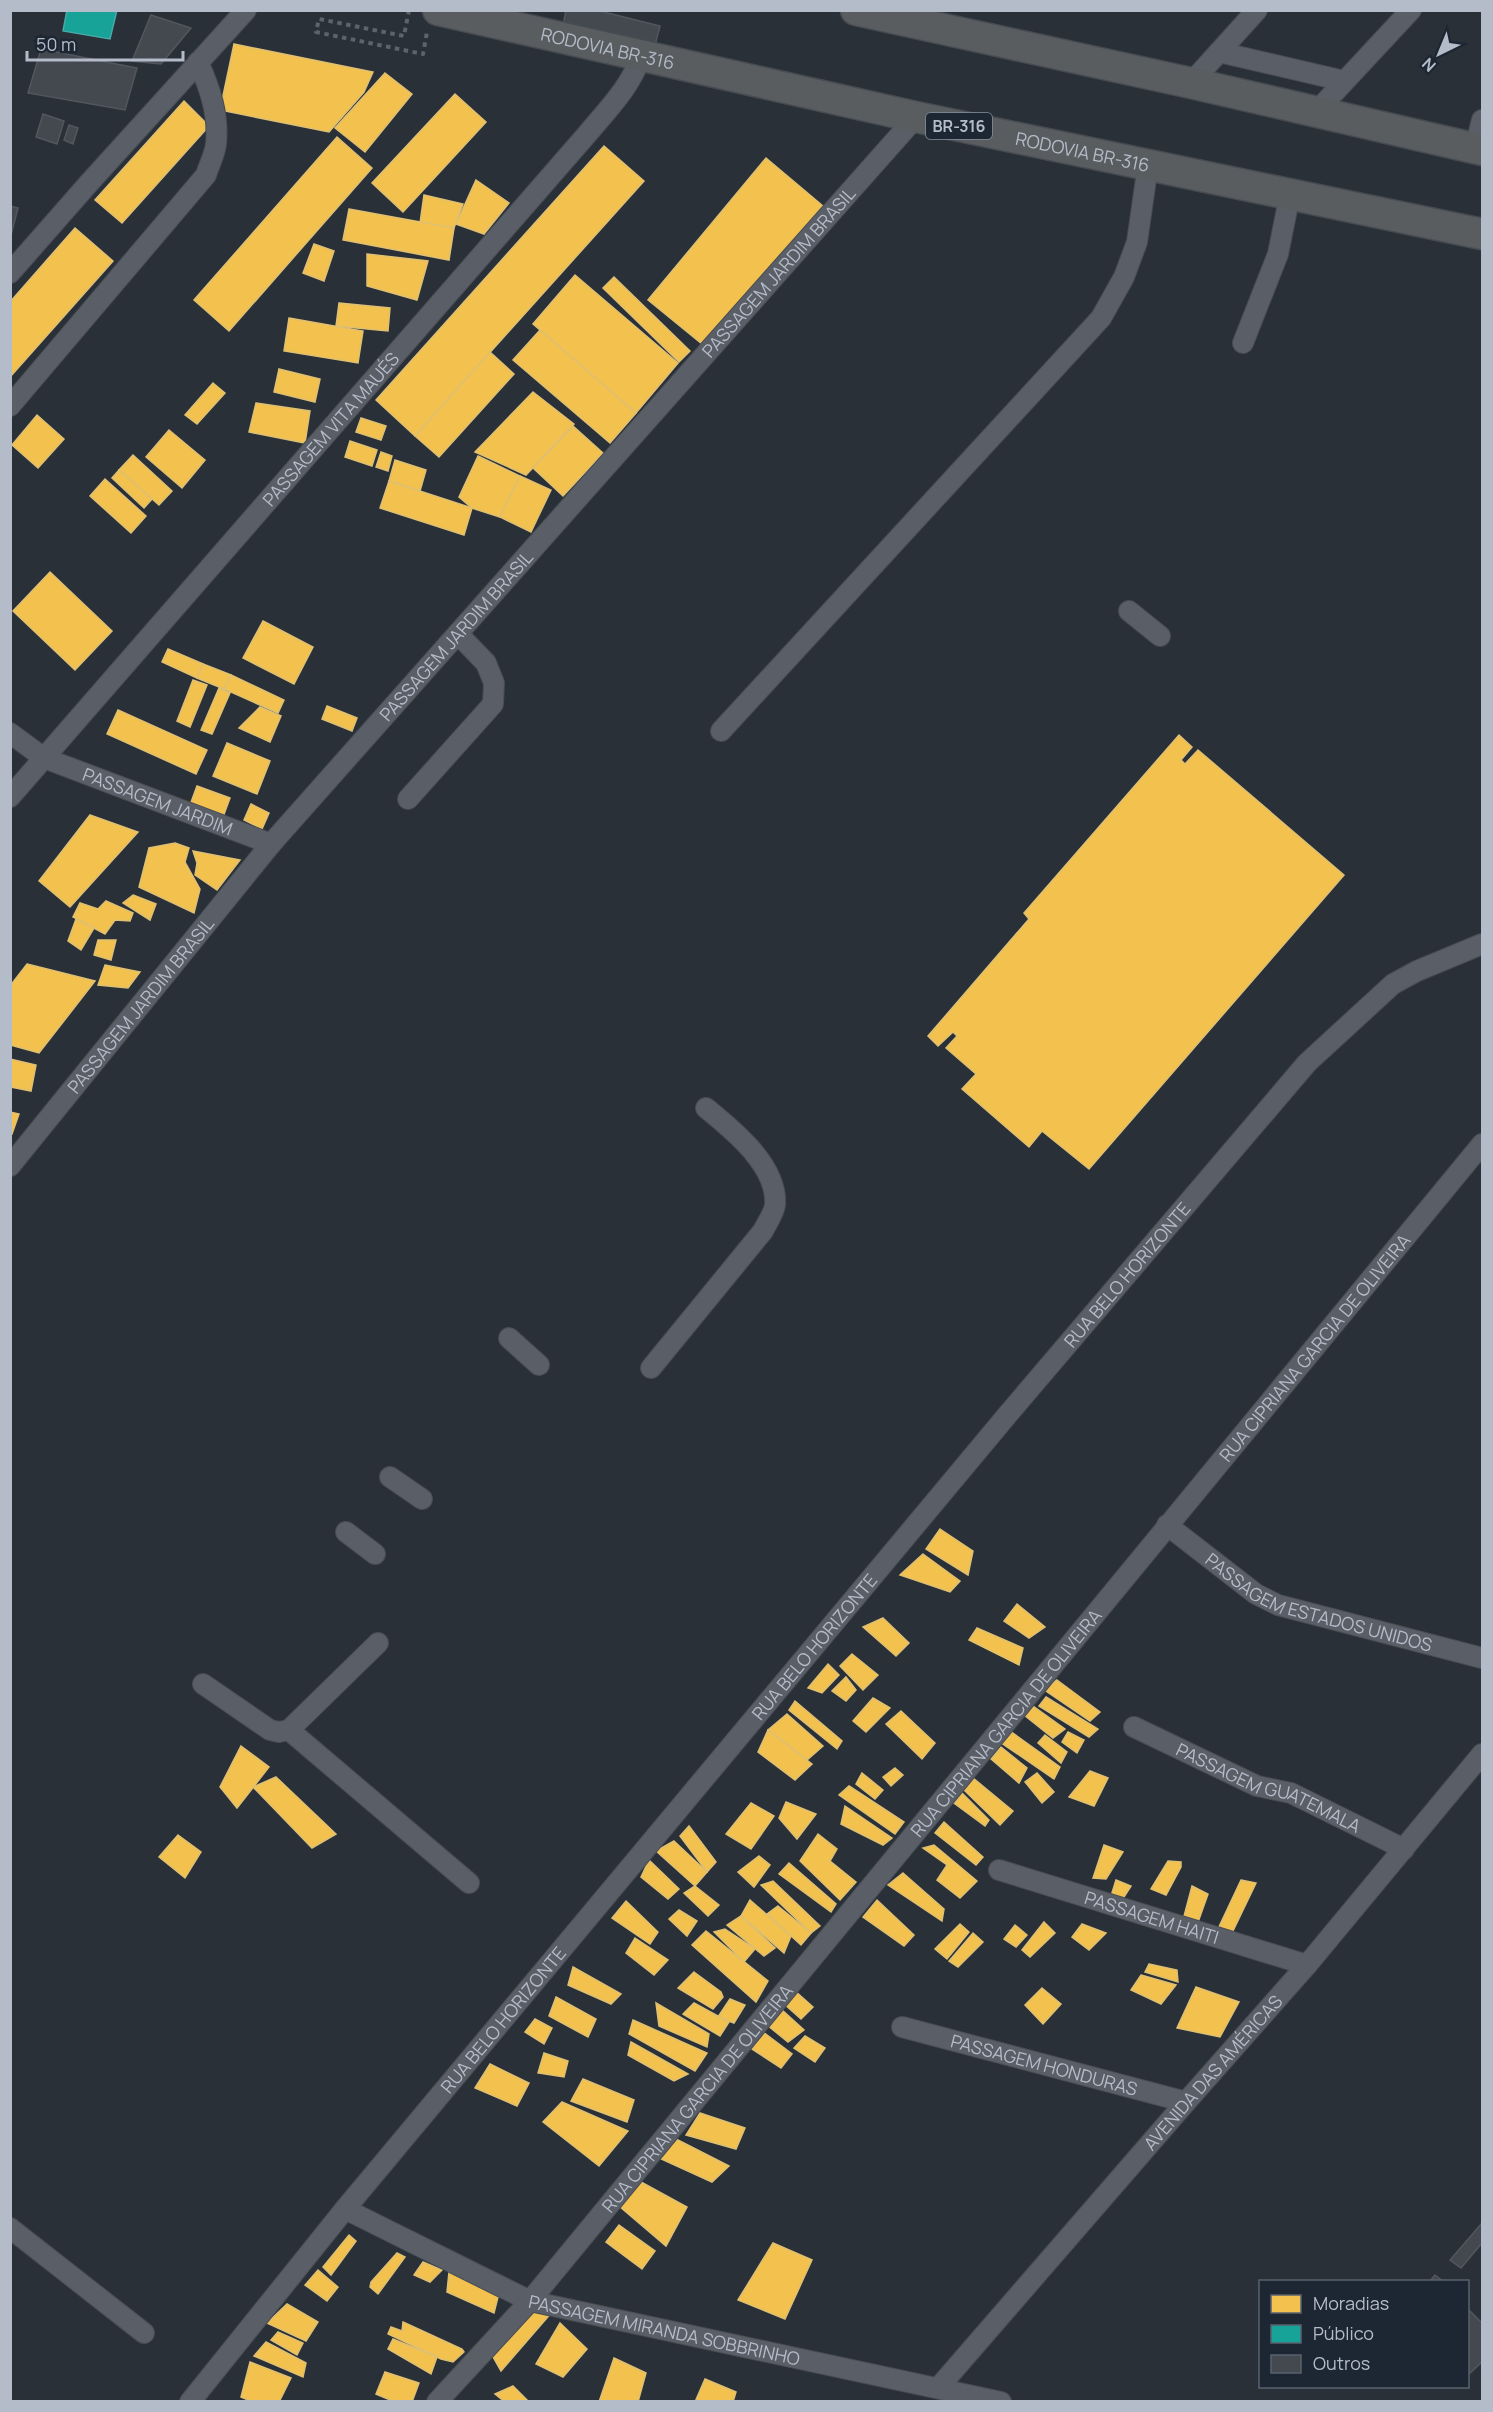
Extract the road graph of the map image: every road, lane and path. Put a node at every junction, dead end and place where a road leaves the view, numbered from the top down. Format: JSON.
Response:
{"nodes":[{"id":1,"x":246,"y":10,"type":"edge"},
{"id":2,"x":409,"y":10,"type":"edge"},
{"id":3,"x":856,"y":10,"type":"edge"},
{"id":4,"x":1257,"y":10,"type":"edge"},
{"id":5,"x":1411,"y":10,"type":"edge"},
{"id":6,"x":433,"y":16,"type":"edge"},
{"id":7,"x":1219,"y":52,"type":"junction"},
{"id":8,"x":641,"y":56,"type":"junction"},
{"id":9,"x":198,"y":62,"type":"junction"},
{"id":10,"x":1344,"y":81,"type":"junction"},
{"id":11,"x":1191,"y":83,"type":"junction"},
{"id":12,"x":1316,"y":112,"type":"junction"},
{"id":13,"x":916,"y":117,"type":"junction"},
{"id":14,"x":1480,"y":139,"type":"edge"},
{"id":15,"x":1148,"y":165,"type":"junction"},
{"id":16,"x":1290,"y":194,"type":"junction"},
{"id":17,"x":1482,"y":234,"type":"edge"},
{"id":18,"x":10,"y":273,"type":"edge"},
{"id":19,"x":1243,"y":344,"type":"dead end"},
{"id":20,"x":10,"y":406,"type":"edge"},
{"id":21,"x":1129,"y":611,"type":"dead end"},
{"id":22,"x":458,"y":634,"type":"junction"},
{"id":23,"x":1160,"y":636,"type":"dead end"},
{"id":24,"x":721,"y":731,"type":"dead end"},
{"id":25,"x":10,"y":733,"type":"edge"},
{"id":26,"x":44,"y":758,"type":"junction"},
{"id":27,"x":10,"y":797,"type":"edge"},
{"id":28,"x":408,"y":799,"type":"dead end"},
{"id":29,"x":271,"y":844,"type":"junction"},
{"id":30,"x":1482,"y":944,"type":"edge"},
{"id":31,"x":706,"y":1108,"type":"dead end"},
{"id":32,"x":1482,"y":1144,"type":"edge"},
{"id":33,"x":10,"y":1166,"type":"edge"},
{"id":34,"x":509,"y":1338,"type":"dead end"},
{"id":35,"x":538,"y":1365,"type":"dead end"},
{"id":36,"x":651,"y":1368,"type":"dead end"},
{"id":37,"x":390,"y":1476,"type":"dead end"},
{"id":38,"x":422,"y":1499,"type":"dead end"},
{"id":39,"x":1167,"y":1525,"type":"junction"},
{"id":40,"x":346,"y":1532,"type":"dead end"},
{"id":41,"x":375,"y":1554,"type":"dead end"},
{"id":42,"x":378,"y":1643,"type":"dead end"},
{"id":43,"x":1482,"y":1658,"type":"edge"},
{"id":44,"x":203,"y":1684,"type":"dead end"},
{"id":45,"x":1134,"y":1727,"type":"dead end"},
{"id":46,"x":289,"y":1730,"type":"junction"},
{"id":47,"x":1482,"y":1754,"type":"edge"},
{"id":48,"x":1404,"y":1849,"type":"junction"},
{"id":49,"x":999,"y":1870,"type":"dead end"},
{"id":50,"x":469,"y":1883,"type":"dead end"},
{"id":51,"x":1307,"y":1965,"type":"junction"},
{"id":52,"x":902,"y":2027,"type":"dead end"},
{"id":53,"x":1185,"y":2102,"type":"junction"},
{"id":54,"x":345,"y":2209,"type":"junction"},
{"id":55,"x":10,"y":2228,"type":"edge"},
{"id":56,"x":530,"y":2301,"type":"junction"},
{"id":57,"x":144,"y":2333,"type":"dead end"},
{"id":58,"x":939,"y":2387,"type":"junction"},
{"id":59,"x":190,"y":2402,"type":"edge"},
{"id":60,"x":437,"y":2402,"type":"edge"},
{"id":61,"x":1001,"y":2402,"type":"edge"}],
"edges":[{"from":1,"to":9,"type":"street"},
{"from":2,"to":6,"type":"path"},
{"from":3,"to":11,"type":"highway"},
{"from":4,"to":7,"type":"street"},
{"from":5,"to":10,"type":"street"},
{"from":6,"to":8,"type":"highway","name":"RODOVIA BR-316","number":"BR-316"},
{"from":7,"to":10,"type":"street"},
{"from":7,"to":11,"type":"street"},
{"from":8,"to":13,"type":"highway","name":"RODOVIA BR-316","number":"BR-316"},
{"from":8,"to":26,"type":"street","name":"PASSAGEM VITA MAUÉS"},
{"from":9,"to":18,"type":"street"},
{"from":9,"to":20,"type":"street"},
{"from":10,"to":12,"type":"street"},
{"from":11,"to":12,"type":"highway"},
{"from":12,"to":14,"type":"highway"},
{"from":13,"to":15,"type":"highway","name":"RODOVIA BR-316","number":"BR-316"},
{"from":13,"to":22,"type":"street","name":"PASSAGEM JARDIM BRASIL"},
{"from":15,"to":16,"type":"highway","name":"RODOVIA BR-316","number":"BR-316"},
{"from":15,"to":24,"type":"street"},
{"from":16,"to":17,"type":"highway","name":"RODOVIA BR-316","number":"BR-316"},
{"from":16,"to":19,"type":"street"},
{"from":21,"to":23,"type":"street"},
{"from":22,"to":28,"type":"street"},
{"from":22,"to":29,"type":"street","name":"PASSAGEM JARDIM BRASIL"},
{"from":25,"to":26,"type":"street","name":"PASSAGEM JARDIM"},
{"from":26,"to":27,"type":"street","name":"PASSAGEM VITA MAUÉS"},
{"from":26,"to":29,"type":"street","name":"PASSAGEM JARDIM"},
{"from":29,"to":33,"type":"street","name":"PASSAGEM JARDIM BRASIL"},
{"from":30,"to":54,"type":"street","name":"RUA BELO HORIZONTE"},
{"from":31,"to":36,"type":"street"},
{"from":32,"to":39,"type":"street","name":"RUA CIPRIANA GARCIA DE OLIVEIRA"},
{"from":34,"to":35,"type":"street"},
{"from":37,"to":38,"type":"street"},
{"from":39,"to":43,"type":"street","name":"PASSAGEM ESTADOS UNIDOS"},
{"from":39,"to":56,"type":"street","name":"RUA CIPRIANA GARCIA DE OLIVEIRA"},
{"from":40,"to":41,"type":"street"},
{"from":42,"to":46,"type":"street"},
{"from":44,"to":46,"type":"street"},
{"from":45,"to":48,"type":"street","name":"PASSAGEM GUATEMALA"},
{"from":46,"to":50,"type":"street"},
{"from":47,"to":48,"type":"street","name":"AVENIDA DAS AMÉRICAS"},
{"from":48,"to":51,"type":"street","name":"AVENIDA DAS AMÉRICAS"},
{"from":49,"to":51,"type":"street","name":"PASSAGEM HAITI"},
{"from":51,"to":53,"type":"street","name":"AVENIDA DAS AMÉRICAS"},
{"from":52,"to":53,"type":"street","name":"PASSAGEM HONDURAS"},
{"from":53,"to":58,"type":"street","name":"AVENIDA DAS AMÉRICAS"},
{"from":54,"to":56,"type":"street","name":"PASSAGEM MIRANDA SOBBRINHO"},
{"from":54,"to":59,"type":"street","name":"RUA BELO HORIZONTE"},
{"from":55,"to":57,"type":"street"},
{"from":56,"to":58,"type":"street","name":"PASSAGEM MIRANDA SOBBRINHO"},
{"from":56,"to":60,"type":"street","name":"RUA CIPRIANA GARCIA DE OLIVEIRA"},
{"from":58,"to":61,"type":"street","name":"PASSAGEM MIRANDA SOBBRINHO"}]}
